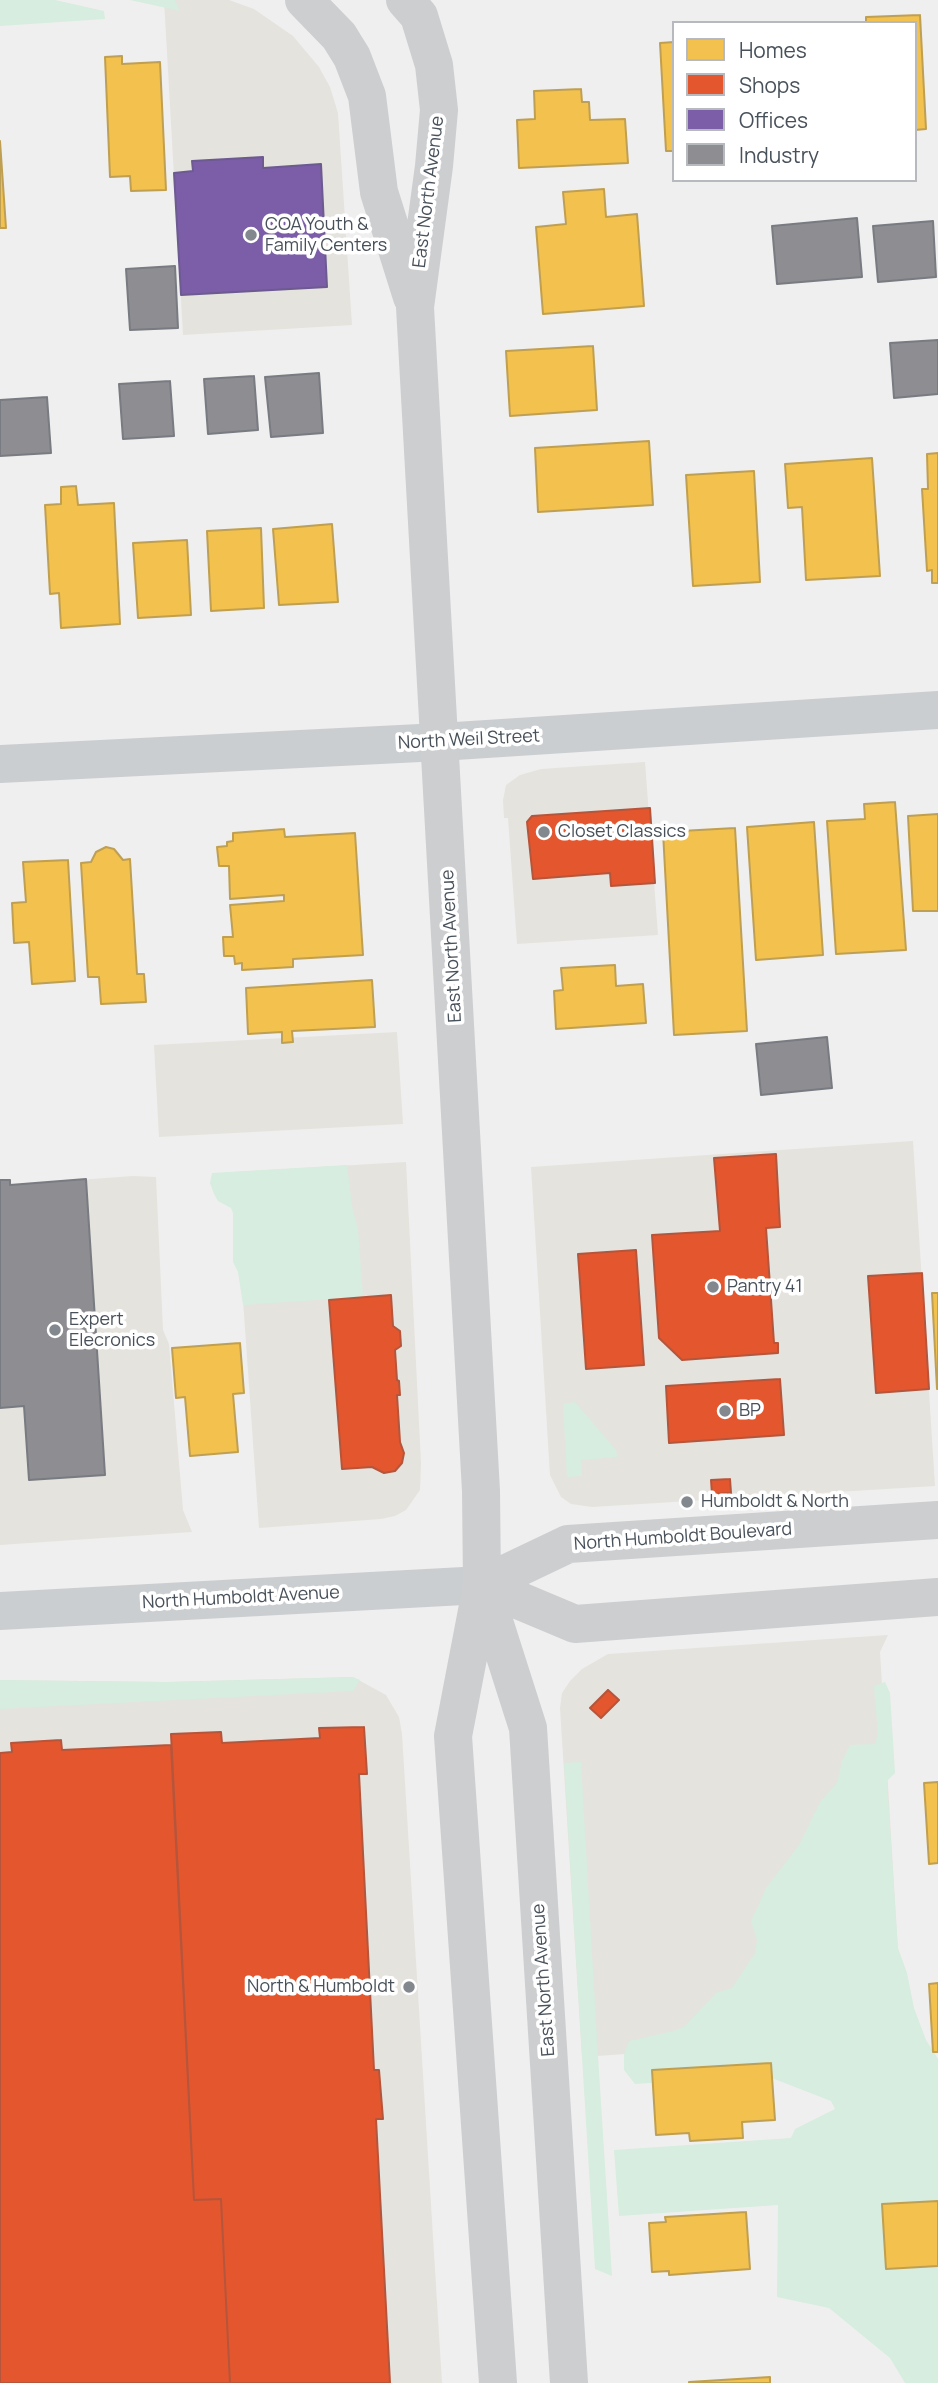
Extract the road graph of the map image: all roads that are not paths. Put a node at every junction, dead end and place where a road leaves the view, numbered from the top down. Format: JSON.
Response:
{"nodes":[{"id":1,"x":304,"y":0,"type":"edge"},
{"id":2,"x":420,"y":5,"type":"edge"},
{"id":3,"x":415,"y":307,"type":"junction"},
{"id":4,"x":938,"y":710,"type":"edge"},
{"id":5,"x":440,"y":742,"type":"junction"},
{"id":6,"x":0,"y":764,"type":"edge"},
{"id":7,"x":938,"y":1520,"type":"edge"},
{"id":8,"x":482,"y":1585,"type":"junction"},
{"id":9,"x":938,"y":1597,"type":"edge"},
{"id":10,"x":0,"y":1611,"type":"edge"},
{"id":11,"x":498,"y":2383,"type":"edge"},
{"id":12,"x":569,"y":2383,"type":"edge"}],
"edges":[{"from":1,"to":3,"type":"main road","name":"East North Avenue"},
{"from":2,"to":3,"type":"main road","name":"East North Avenue"},
{"from":3,"to":5,"type":"main road","name":"East North Avenue"},
{"from":4,"to":5,"type":"street","name":"North Weil Street"},
{"from":5,"to":6,"type":"street","name":"North Weil Street"},
{"from":5,"to":8,"type":"main road","name":"East North Avenue"},
{"from":7,"to":8,"type":"main road","name":"North Humboldt Boulevard"},
{"from":8,"to":9,"type":"main road"},
{"from":8,"to":10,"type":"street","name":"North Humboldt Avenue"},
{"from":8,"to":11,"type":"main road","name":"East North Avenue"},
{"from":8,"to":12,"type":"main road","name":"East North Avenue"}]}
